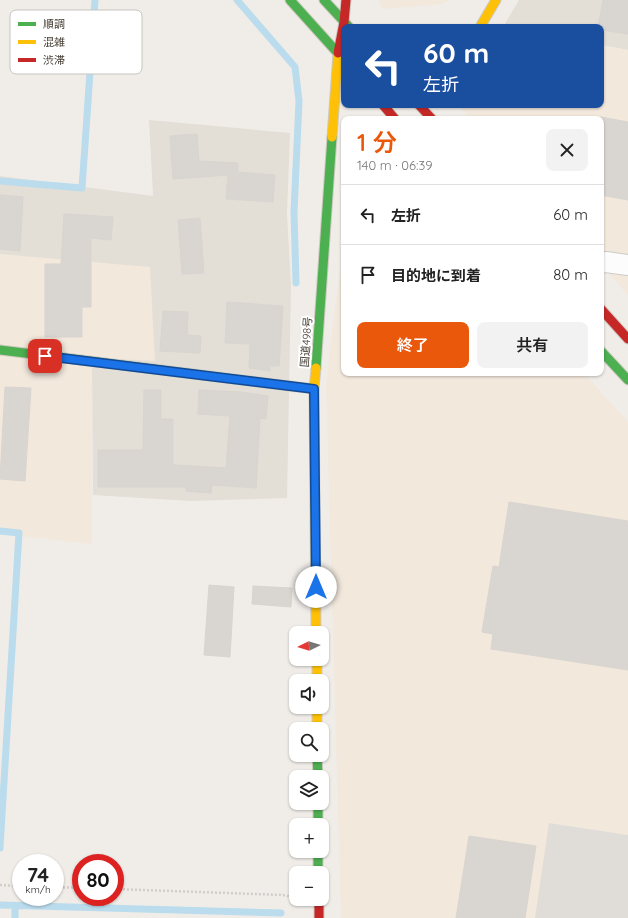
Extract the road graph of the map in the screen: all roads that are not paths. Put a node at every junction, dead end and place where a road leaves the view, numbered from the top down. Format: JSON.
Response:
{"nodes":[{"id":1,"x":290,"y":0,"type":"edge"},
{"id":2,"x":324,"y":0,"type":"edge"},
{"id":3,"x":346,"y":0,"type":"edge"},
{"id":4,"x":496,"y":0,"type":"edge"},
{"id":5,"x":345,"y":24,"type":"edge"},
{"id":6,"x":346,"y":24,"type":"edge"},
{"id":7,"x":482,"y":24,"type":"edge"},
{"id":8,"x":341,"y":54,"type":"edge"},
{"id":9,"x":341,"y":66,"type":"edge"},
{"id":10,"x":386,"y":108,"type":"edge"},
{"id":11,"x":392,"y":116,"type":"edge"},
{"id":12,"x":338,"y":186,"type":"dead end"},
{"id":13,"x":328,"y":202,"type":"junction"},
{"id":14,"x":604,"y":262,"type":"edge"},
{"id":15,"x":628,"y":265,"type":"edge"},
{"id":16,"x":604,"y":312,"type":"edge"},
{"id":17,"x":628,"y":339,"type":"edge"},
{"id":18,"x":0,"y":350,"type":"edge"},
{"id":19,"x":604,"y":354,"type":"edge"},
{"id":20,"x":628,"y":380,"type":"edge"},
{"id":21,"x":314,"y":389,"type":"junction"},
{"id":22,"x":316,"y":626,"type":"edge"},
{"id":23,"x":319,"y":906,"type":"edge"},
{"id":24,"x":319,"y":918,"type":"edge"}],
"edges":[{"from":1,"to":8,"type":"main road"},
{"from":2,"to":5,"type":"main road"},
{"from":3,"to":6,"type":"main road","name":"国道498号"},
{"from":4,"to":7,"type":"main road"},
{"from":9,"to":13,"type":"main road","name":"国道498号"},
{"from":10,"to":11,"type":"main road"},
{"from":12,"to":13,"type":"main road"},
{"from":13,"to":21,"type":"main road","name":"国道498号"},
{"from":14,"to":15,"type":"street"},
{"from":16,"to":17,"type":"main road"},
{"from":18,"to":21,"type":"main road"},
{"from":19,"to":20,"type":"main road"},
{"from":21,"to":22,"type":"main road","name":"国道498号"},
{"from":23,"to":24,"type":"main road"}]}
